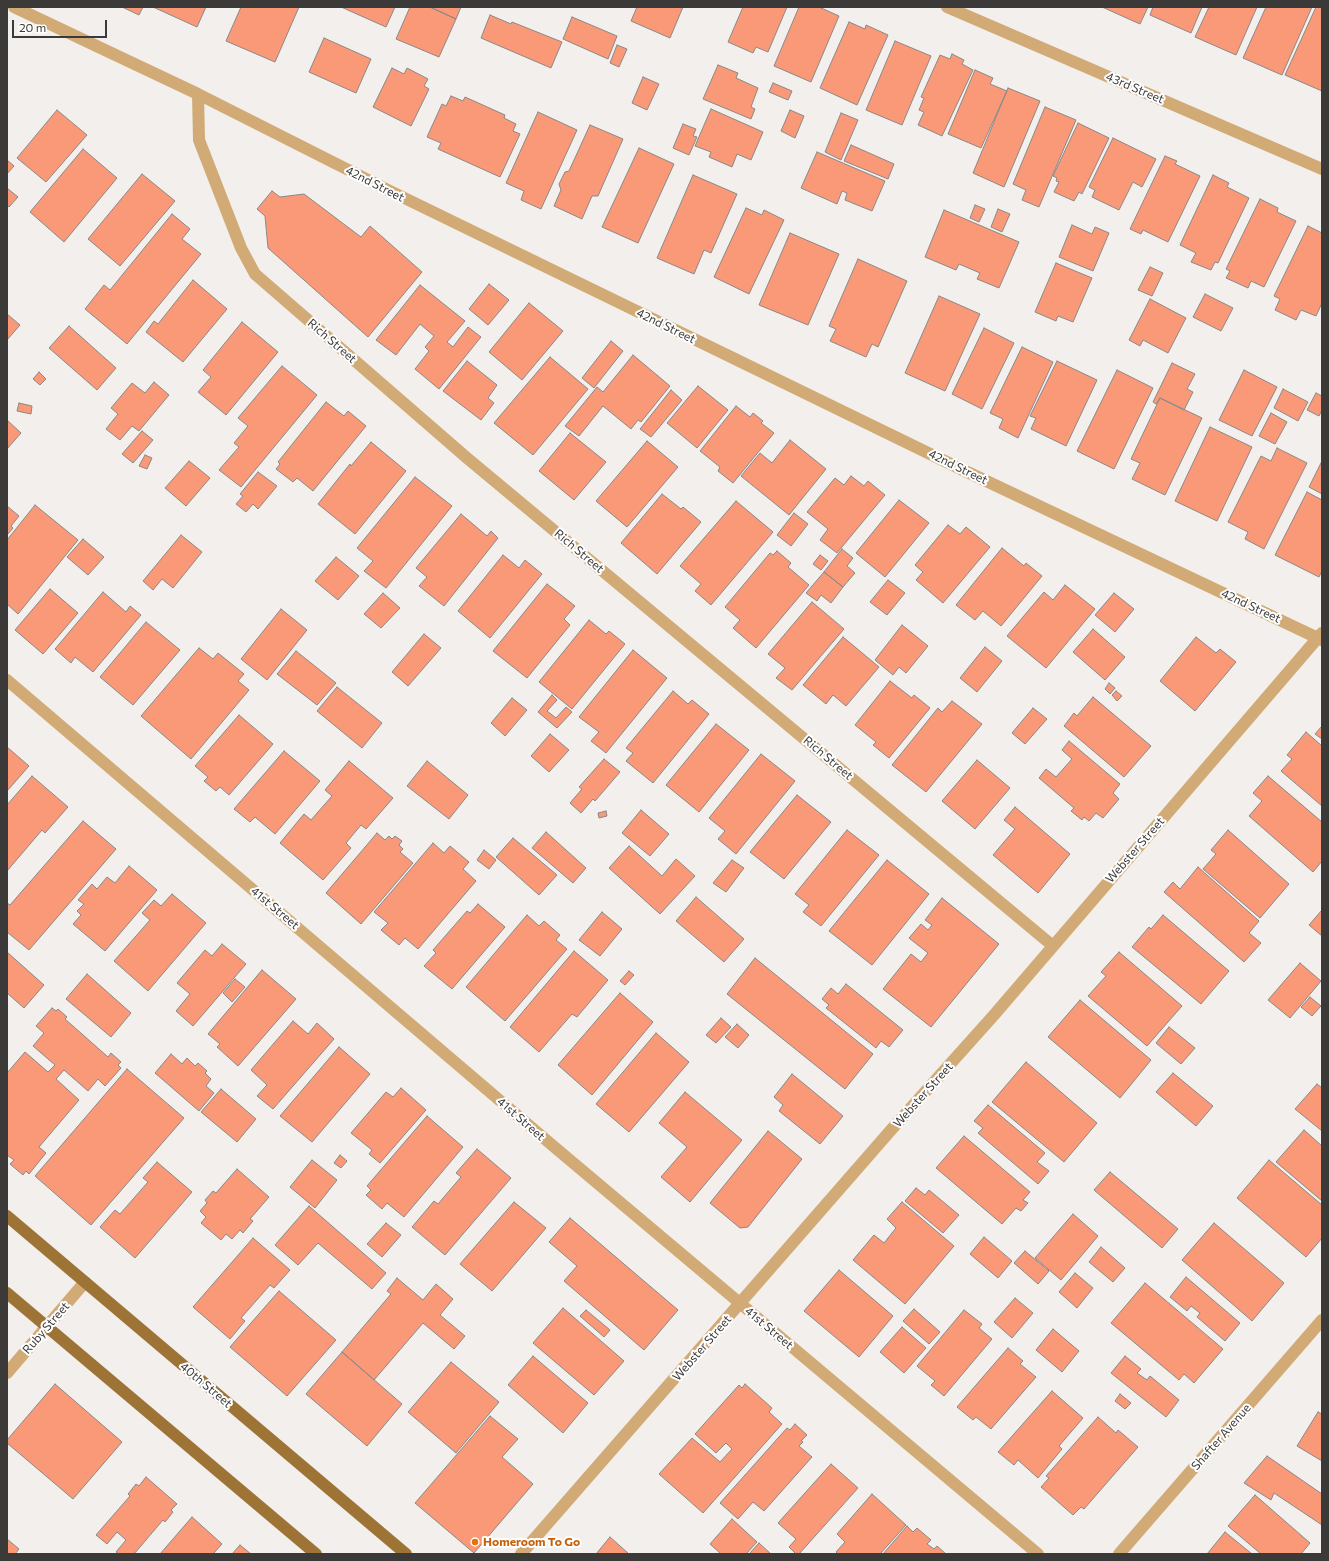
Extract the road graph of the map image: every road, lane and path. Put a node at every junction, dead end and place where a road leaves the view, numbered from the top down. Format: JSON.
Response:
{"nodes":[{"id":1,"x":14,"y":7,"type":"edge"},
{"id":2,"x":947,"y":7,"type":"edge"},
{"id":3,"x":198,"y":94,"type":"junction"},
{"id":4,"x":1322,"y":169,"type":"edge"},
{"id":5,"x":1321,"y":637,"type":"edge"},
{"id":6,"x":7,"y":680,"type":"edge"},
{"id":7,"x":1053,"y":946,"type":"junction"},
{"id":8,"x":7,"y":1216,"type":"edge"},
{"id":9,"x":85,"y":1282,"type":"junction"},
{"id":10,"x":7,"y":1292,"type":"edge"},
{"id":11,"x":740,"y":1304,"type":"junction"},
{"id":12,"x":1322,"y":1320,"type":"edge"},
{"id":13,"x":47,"y":1327,"type":"junction"},
{"id":14,"x":7,"y":1373,"type":"edge"},
{"id":15,"x":316,"y":1554,"type":"edge"},
{"id":16,"x":406,"y":1554,"type":"edge"},
{"id":17,"x":521,"y":1554,"type":"edge"},
{"id":18,"x":1038,"y":1554,"type":"edge"},
{"id":19,"x":1119,"y":1554,"type":"edge"}],
"edges":[{"from":1,"to":3,"type":"street","name":"42nd Street"},
{"from":2,"to":4,"type":"street","name":"43rd Street"},
{"from":3,"to":5,"type":"street","name":"42nd Street"},
{"from":3,"to":7,"type":"street","name":"Rich Street"},
{"from":5,"to":7,"type":"street","name":"Webster Street"},
{"from":6,"to":11,"type":"street","name":"41st Street"},
{"from":7,"to":11,"type":"street","name":"Webster Street"},
{"from":8,"to":9,"type":"main road","name":"40th Street"},
{"from":9,"to":13,"type":"street","name":"Ruby Street"},
{"from":9,"to":16,"type":"main road","name":"40th Street"},
{"from":10,"to":13,"type":"main road"},
{"from":11,"to":17,"type":"street","name":"Webster Street"},
{"from":11,"to":18,"type":"street","name":"41st Street"},
{"from":12,"to":19,"type":"street","name":"Shafter Avenue"},
{"from":13,"to":14,"type":"street","name":"Ruby Street"},
{"from":13,"to":15,"type":"main road"}]}
